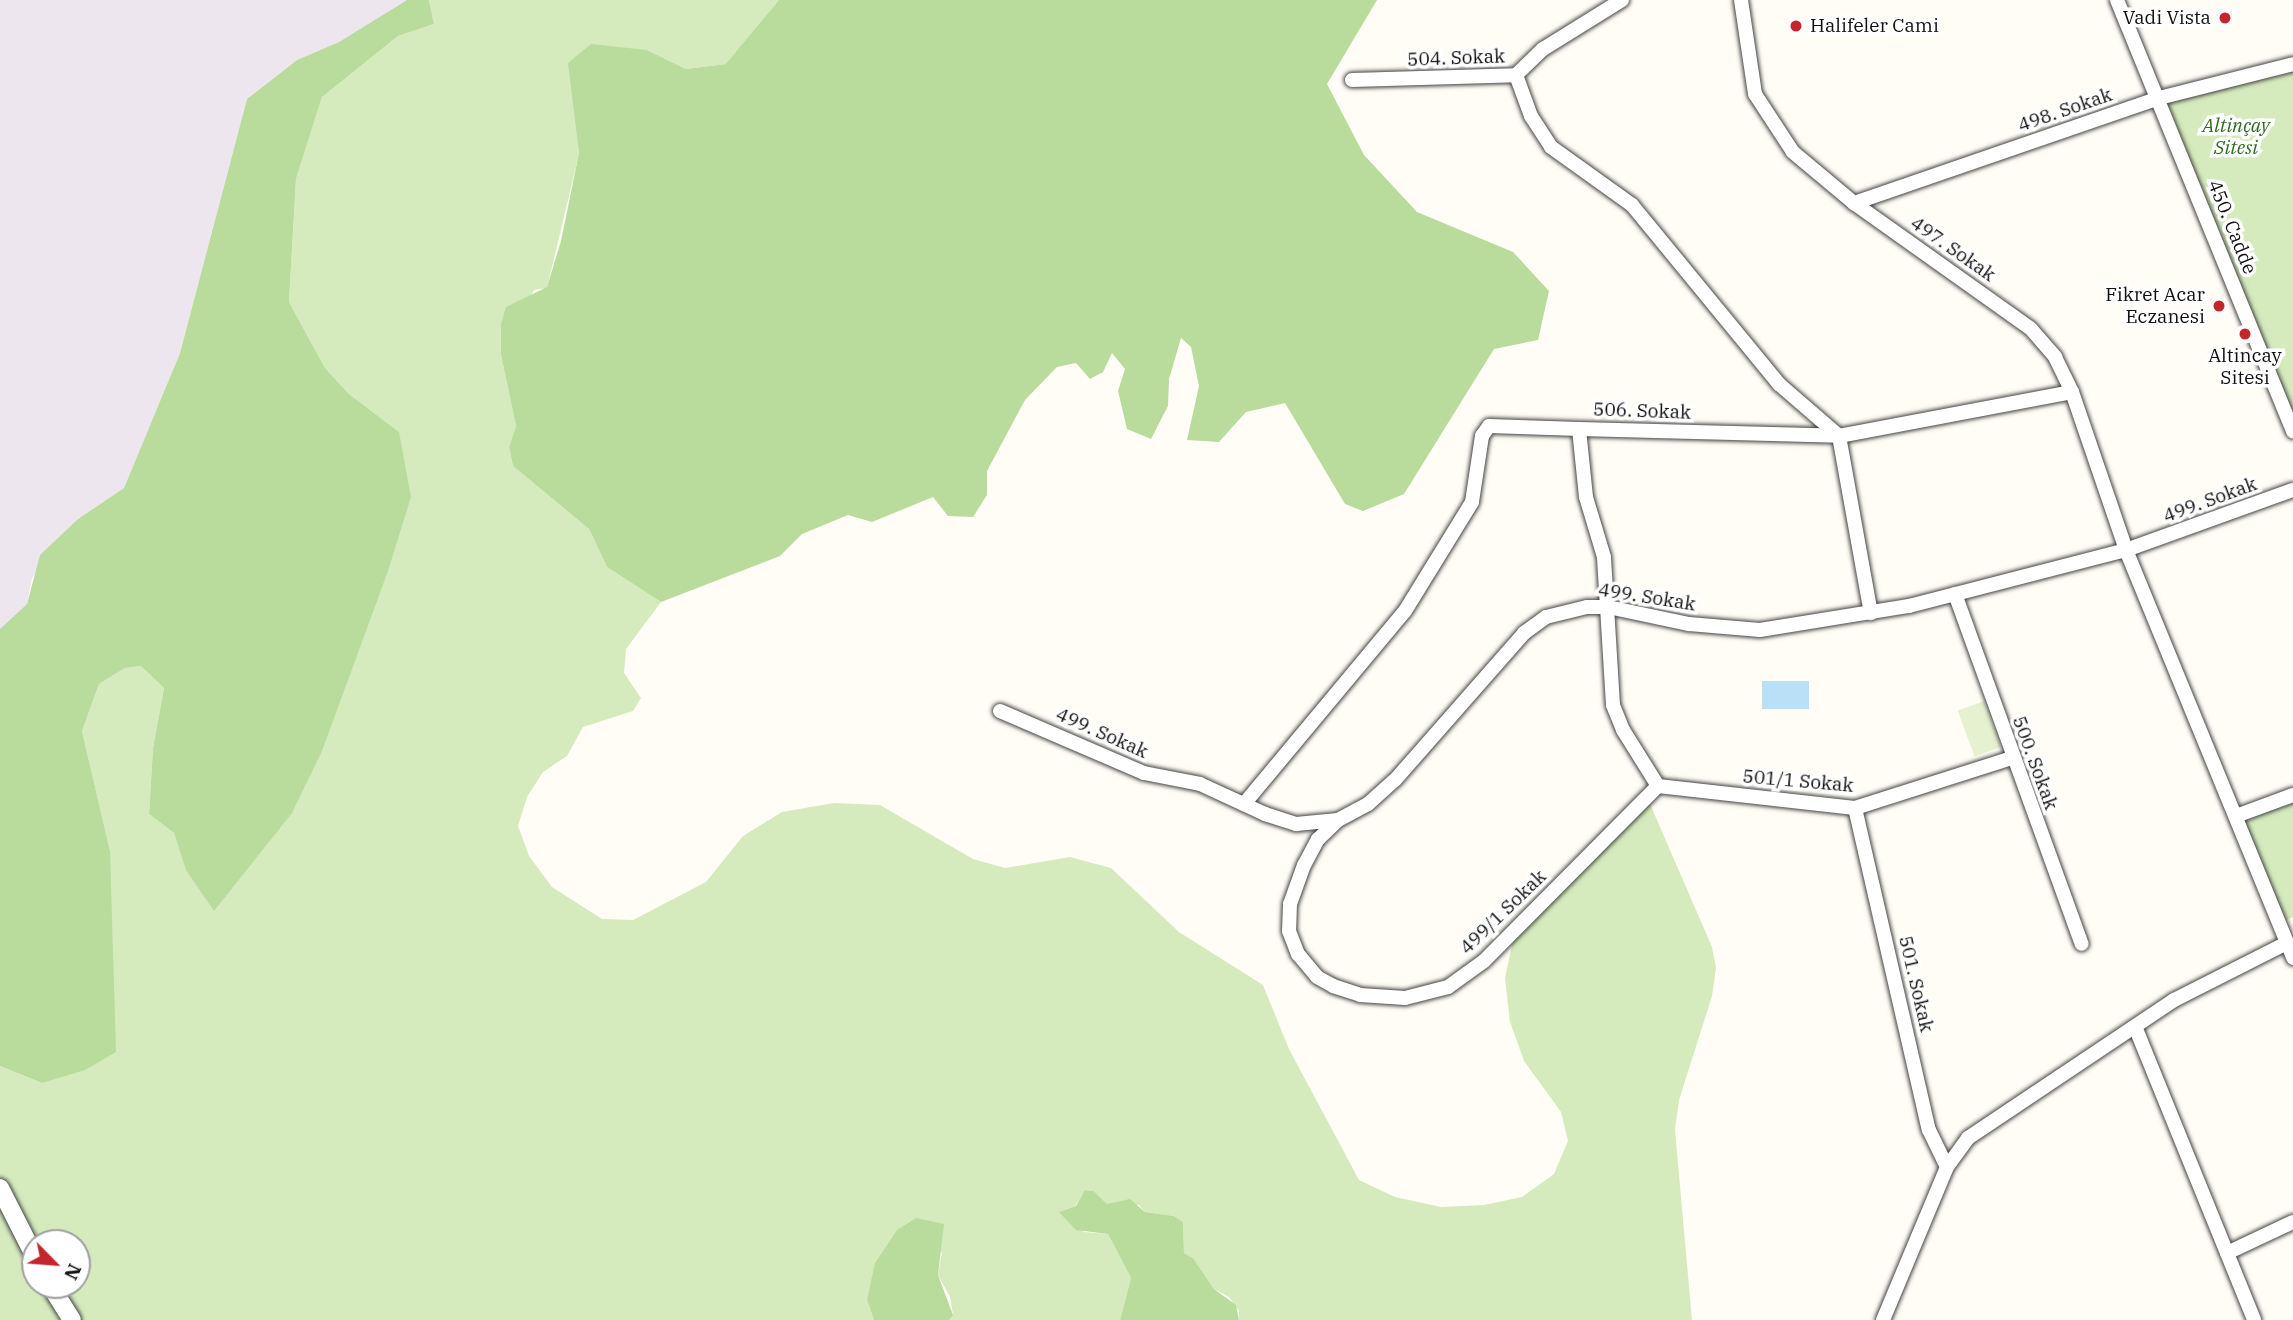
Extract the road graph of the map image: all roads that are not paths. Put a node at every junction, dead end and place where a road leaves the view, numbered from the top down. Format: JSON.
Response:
{"nodes":[{"id":1,"x":1622,"y":0,"type":"edge"},
{"id":2,"x":1741,"y":0,"type":"edge"},
{"id":3,"x":2117,"y":0,"type":"edge"},
{"id":4,"x":2293,"y":64,"type":"edge"},
{"id":5,"x":1516,"y":75,"type":"junction"},
{"id":6,"x":1352,"y":80,"type":"dead end"},
{"id":7,"x":2159,"y":98,"type":"junction"},
{"id":8,"x":1854,"y":203,"type":"junction"},
{"id":9,"x":2072,"y":392,"type":"junction"},
{"id":10,"x":1579,"y":429,"type":"junction"},
{"id":11,"x":2293,"y":431,"type":"edge"},
{"id":12,"x":1839,"y":436,"type":"junction"},
{"id":13,"x":2293,"y":490,"type":"edge"},
{"id":14,"x":2126,"y":550,"type":"junction"},
{"id":15,"x":1955,"y":594,"type":"junction"},
{"id":16,"x":1608,"y":607,"type":"junction"},
{"id":17,"x":1871,"y":613,"type":"junction"},
{"id":18,"x":1000,"y":711,"type":"dead end"},
{"id":19,"x":2012,"y":758,"type":"junction"},
{"id":20,"x":1658,"y":786,"type":"junction"},
{"id":21,"x":2293,"y":795,"type":"edge"},
{"id":22,"x":1244,"y":804,"type":"junction"},
{"id":23,"x":1854,"y":808,"type":"junction"},
{"id":24,"x":2236,"y":816,"type":"junction"},
{"id":25,"x":1338,"y":820,"type":"junction"},
{"id":26,"x":2287,"y":943,"type":"junction"},
{"id":27,"x":2082,"y":944,"type":"dead end"},
{"id":28,"x":2293,"y":958,"type":"edge"},
{"id":29,"x":2136,"y":1029,"type":"junction"},
{"id":30,"x":1947,"y":1167,"type":"junction"},
{"id":31,"x":0,"y":1188,"type":"edge"},
{"id":32,"x":2293,"y":1222,"type":"edge"},
{"id":33,"x":21,"y":1229,"type":"edge"},
{"id":34,"x":2227,"y":1252,"type":"junction"},
{"id":35,"x":59,"y":1299,"type":"edge"},
{"id":36,"x":72,"y":1320,"type":"edge"},
{"id":37,"x":1883,"y":1320,"type":"edge"},
{"id":38,"x":2254,"y":1320,"type":"edge"}],
"edges":[{"from":1,"to":5,"type":"street","name":"504. Sokak"},
{"from":2,"to":8,"type":"street","name":"497. Sokak"},
{"from":3,"to":7,"type":"street","name":"450. Cadde"},
{"from":4,"to":7,"type":"street","name":"498. Sokak"},
{"from":5,"to":6,"type":"street","name":"504. Sokak"},
{"from":5,"to":12,"type":"street"},
{"from":7,"to":8,"type":"street","name":"498. Sokak"},
{"from":7,"to":11,"type":"street","name":"450. Cadde"},
{"from":8,"to":9,"type":"street","name":"497. Sokak"},
{"from":9,"to":12,"type":"street","name":"506. Sokak"},
{"from":9,"to":14,"type":"street","name":"497. Sokak"},
{"from":10,"to":12,"type":"street","name":"506. Sokak"},
{"from":10,"to":16,"type":"street","name":"506. Sokak"},
{"from":10,"to":22,"type":"street"},
{"from":12,"to":17,"type":"street"},
{"from":13,"to":14,"type":"street","name":"499. Sokak"},
{"from":14,"to":15,"type":"street","name":"499. Sokak"},
{"from":14,"to":24,"type":"street","name":"497. Sokak"},
{"from":15,"to":17,"type":"street","name":"499. Sokak"},
{"from":15,"to":19,"type":"street","name":"500. Sokak"},
{"from":16,"to":17,"type":"street","name":"499. Sokak"},
{"from":16,"to":20,"type":"street","name":"506. Sokak"},
{"from":16,"to":25,"type":"street","name":"499. Sokak"},
{"from":18,"to":22,"type":"street","name":"499. Sokak"},
{"from":19,"to":23,"type":"street","name":"501/1 Sokak"},
{"from":19,"to":27,"type":"street","name":"500. Sokak"},
{"from":20,"to":23,"type":"street","name":"501/1 Sokak"},
{"from":20,"to":25,"type":"street","name":"499/1 Sokak"},
{"from":21,"to":24,"type":"street"},
{"from":22,"to":25,"type":"street","name":"499. Sokak"},
{"from":23,"to":30,"type":"street","name":"501. Sokak"},
{"from":24,"to":26,"type":"street","name":"497. Sokak"},
{"from":26,"to":28,"type":"street","name":"497. Sokak"},
{"from":26,"to":29,"type":"street"},
{"from":29,"to":30,"type":"street"},
{"from":29,"to":34,"type":"street"},
{"from":30,"to":37,"type":"street"},
{"from":31,"to":33,"type":"street"},
{"from":32,"to":34,"type":"street"},
{"from":34,"to":38,"type":"street"},
{"from":35,"to":36,"type":"street"}]}
